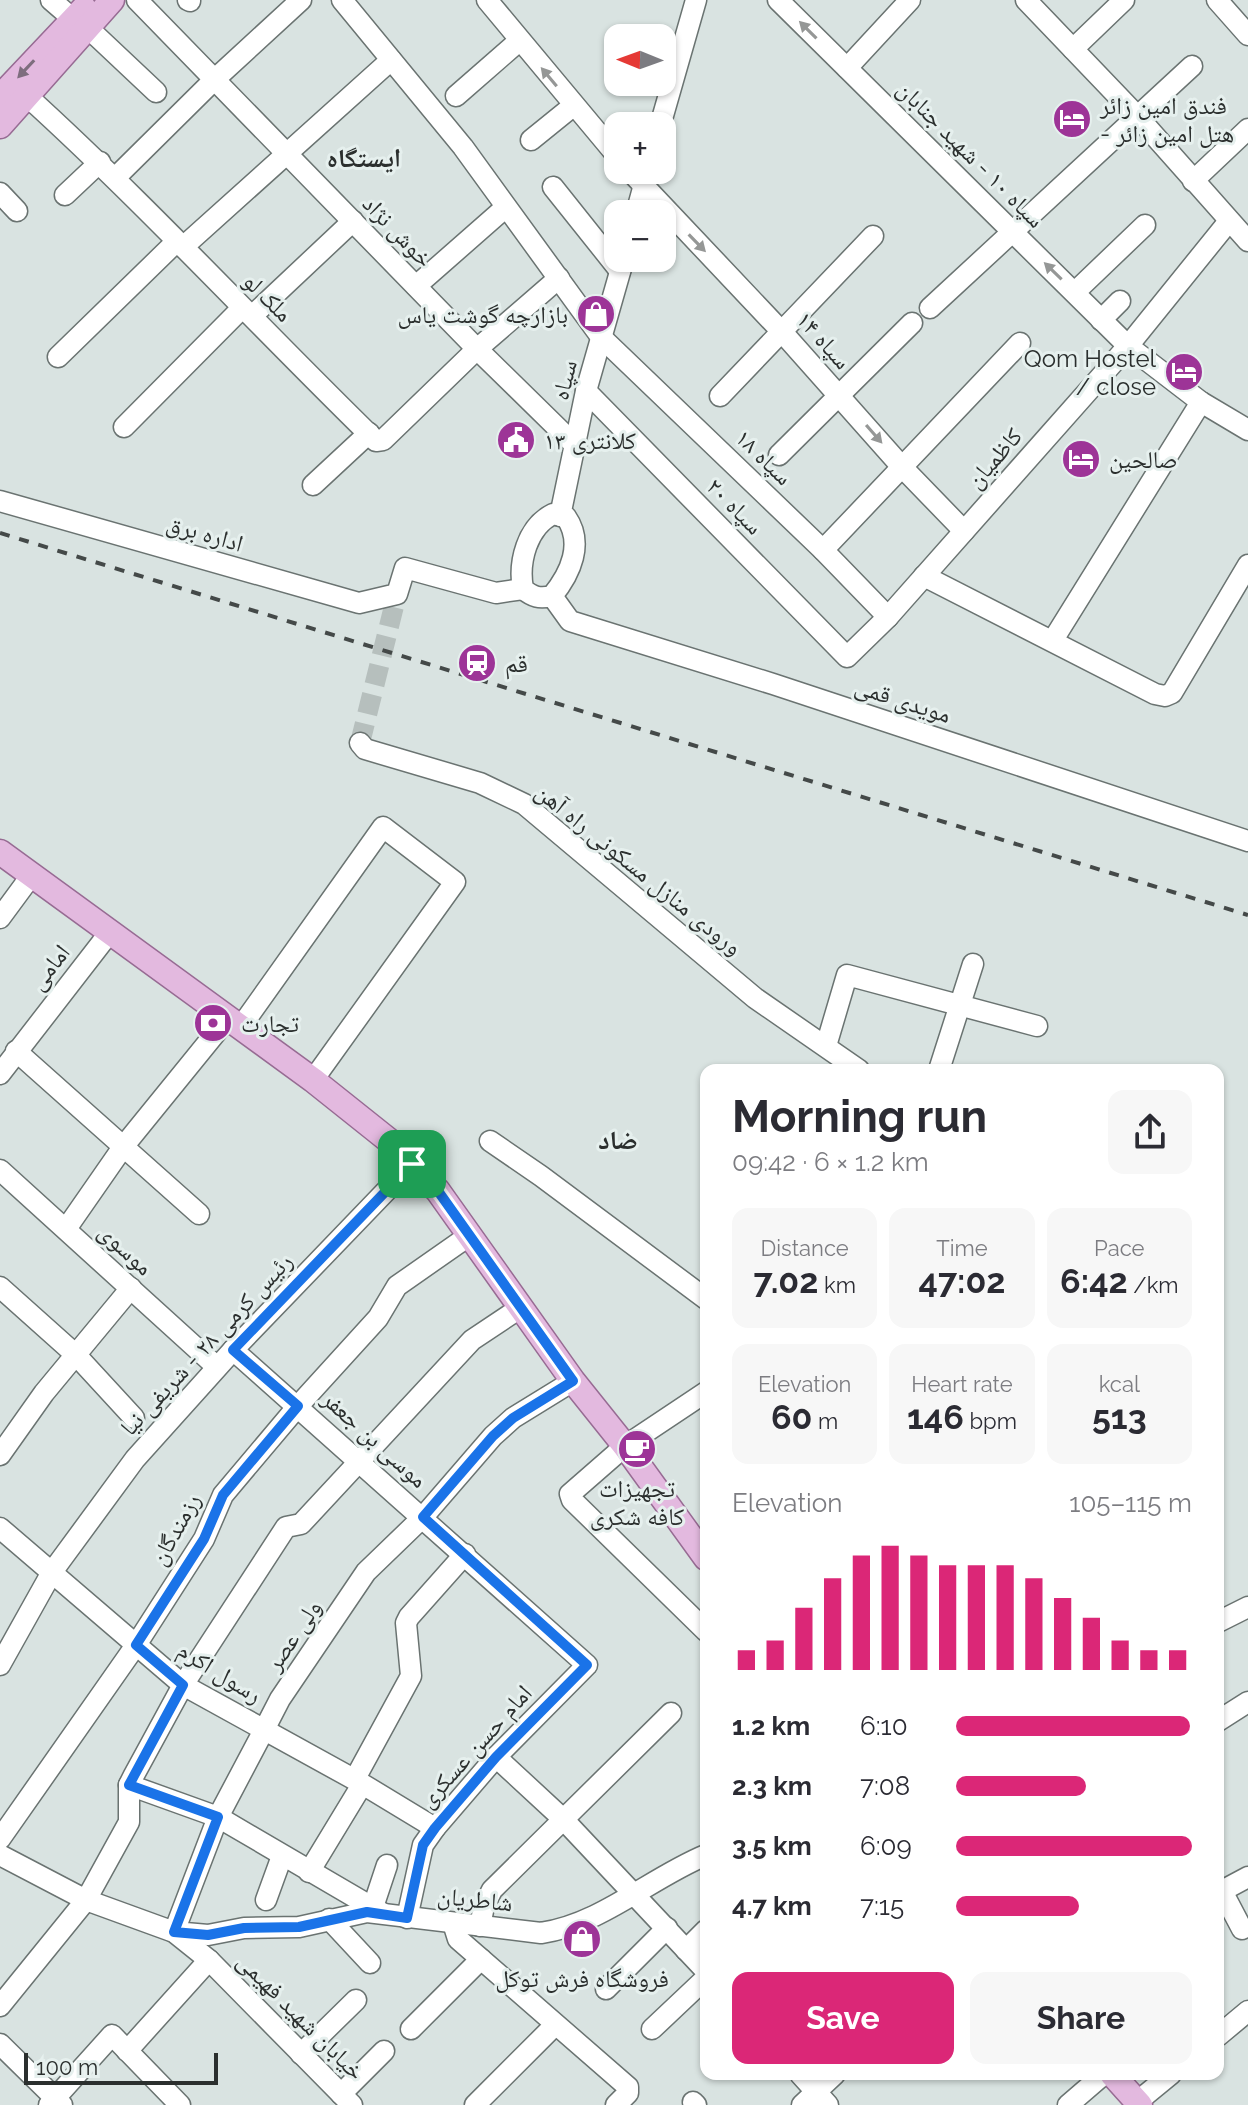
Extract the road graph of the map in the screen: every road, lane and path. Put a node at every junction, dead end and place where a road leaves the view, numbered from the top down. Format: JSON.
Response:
{"nodes":[{"id":1,"x":51,"y":0,"type":"edge"},
{"id":2,"x":91,"y":0,"type":"edge"},
{"id":3,"x":112,"y":0,"type":"edge"},
{"id":4,"x":137,"y":0,"type":"edge"},
{"id":5,"x":301,"y":0,"type":"edge"},
{"id":6,"x":342,"y":0,"type":"edge"},
{"id":7,"x":487,"y":0,"type":"edge"},
{"id":8,"x":696,"y":0,"type":"edge"},
{"id":9,"x":778,"y":0,"type":"edge"},
{"id":10,"x":910,"y":0,"type":"edge"},
{"id":11,"x":1026,"y":0,"type":"edge"},
{"id":12,"x":1124,"y":0,"type":"edge"},
{"id":13,"x":1217,"y":0,"type":"edge"},
{"id":14,"x":80,"y":23,"type":"junction"},
{"id":15,"x":1248,"y":35,"type":"edge"},
{"id":16,"x":519,"y":41,"type":"junction"},
{"id":17,"x":1073,"y":49,"type":"junction"},
{"id":18,"x":391,"y":60,"type":"junction"},
{"id":19,"x":1192,"y":66,"type":"dead end"},
{"id":20,"x":847,"y":68,"type":"junction"},
{"id":21,"x":214,"y":80,"type":"junction"},
{"id":22,"x":156,"y":92,"type":"dead end"},
{"id":23,"x":27,"y":96,"type":"junction"},
{"id":24,"x":456,"y":96,"type":"dead end"},
{"id":25,"x":0,"y":97,"type":"edge"},
{"id":26,"x":573,"y":106,"type":"junction"},
{"id":27,"x":664,"y":112,"type":"edge"},
{"id":28,"x":1137,"y":116,"type":"junction"},
{"id":29,"x":0,"y":126,"type":"edge"},
{"id":30,"x":1248,"y":129,"type":"edge"},
{"id":31,"x":531,"y":140,"type":"dead end"},
{"id":32,"x":604,"y":141,"type":"edge"},
{"id":33,"x":286,"y":153,"type":"junction"},
{"id":34,"x":100,"y":162,"type":"junction"},
{"id":35,"x":115,"y":178,"type":"junction"},
{"id":36,"x":1193,"y":181,"type":"junction"},
{"id":37,"x":651,"y":184,"type":"edge"},
{"id":38,"x":553,"y":187,"type":"dead end"},
{"id":39,"x":0,"y":193,"type":"edge"},
{"id":40,"x":65,"y":195,"type":"dead end"},
{"id":41,"x":506,"y":207,"type":"junction"},
{"id":42,"x":17,"y":211,"type":"dead end"},
{"id":43,"x":353,"y":221,"type":"junction"},
{"id":44,"x":1229,"y":221,"type":"junction"},
{"id":45,"x":1145,"y":225,"type":"dead end"},
{"id":46,"x":1012,"y":232,"type":"junction"},
{"id":47,"x":873,"y":236,"type":"dead end"},
{"id":48,"x":1248,"y":241,"type":"edge"},
{"id":49,"x":180,"y":245,"type":"junction"},
{"id":50,"x":604,"y":245,"type":"edge"},
{"id":51,"x":620,"y":272,"type":"edge"},
{"id":52,"x":559,"y":278,"type":"junction"},
{"id":53,"x":416,"y":286,"type":"junction"},
{"id":54,"x":1075,"y":292,"type":"junction"},
{"id":55,"x":1120,"y":301,"type":"dead end"},
{"id":56,"x":930,"y":308,"type":"dead end"},
{"id":57,"x":247,"y":312,"type":"junction"},
{"id":58,"x":1101,"y":320,"type":"junction"},
{"id":59,"x":912,"y":323,"type":"dead end"},
{"id":60,"x":783,"y":333,"type":"junction"},
{"id":61,"x":601,"y":337,"type":"junction"},
{"id":62,"x":1020,"y":343,"type":"dead end"},
{"id":63,"x":1128,"y":346,"type":"junction"},
{"id":64,"x":477,"y":349,"type":"junction"},
{"id":65,"x":58,"y":357,"type":"dead end"},
{"id":66,"x":586,"y":391,"type":"junction"},
{"id":67,"x":838,"y":394,"type":"junction"},
{"id":68,"x":720,"y":396,"type":"dead end"},
{"id":69,"x":1201,"y":402,"type":"junction"},
{"id":70,"x":124,"y":427,"type":"dead end"},
{"id":71,"x":1248,"y":430,"type":"edge"},
{"id":72,"x":378,"y":434,"type":"junction"},
{"id":73,"x":576,"y":446,"type":"junction"},
{"id":74,"x":779,"y":455,"type":"dead end"},
{"id":75,"x":902,"y":467,"type":"junction"},
{"id":76,"x":313,"y":485,"type":"dead end"},
{"id":77,"x":0,"y":501,"type":"edge"},
{"id":78,"x":560,"y":516,"type":"junction"},
{"id":79,"x":964,"y":531,"type":"junction"},
{"id":80,"x":823,"y":550,"type":"junction"},
{"id":81,"x":1248,"y":565,"type":"edge"},
{"id":82,"x":924,"y":576,"type":"junction"},
{"id":83,"x":523,"y":589,"type":"junction"},
{"id":84,"x":1230,"y":595,"type":"junction"},
{"id":85,"x":552,"y":596,"type":"junction"},
{"id":86,"x":1248,"y":606,"type":"edge"},
{"id":87,"x":888,"y":617,"type":"junction"},
{"id":88,"x":1053,"y":640,"type":"junction"},
{"id":89,"x":847,"y":657,"type":"joint"},
{"id":90,"x":363,"y":746,"type":"dead end"},
{"id":91,"x":1248,"y":841,"type":"edge"},
{"id":92,"x":0,"y":852,"type":"edge"},
{"id":93,"x":31,"y":876,"type":"junction"},
{"id":94,"x":0,"y":918,"type":"edge"},
{"id":95,"x":110,"y":932,"type":"junction"},
{"id":96,"x":973,"y":964,"type":"dead end"},
{"id":97,"x":960,"y":1005,"type":"junction"},
{"id":98,"x":234,"y":1024,"type":"junction"},
{"id":99,"x":1037,"y":1026,"type":"dead end"},
{"id":100,"x":826,"y":1046,"type":"junction"},
{"id":101,"x":16,"y":1051,"type":"junction"},
{"id":102,"x":851,"y":1064,"type":"edge"},
{"id":103,"x":941,"y":1064,"type":"edge"},
{"id":104,"x":0,"y":1074,"type":"edge"},
{"id":105,"x":313,"y":1080,"type":"junction"},
{"id":106,"x":490,"y":1141,"type":"dead end"},
{"id":107,"x":123,"y":1147,"type":"junction"},
{"id":108,"x":412,"y":1164,"type":"junction"},
{"id":109,"x":0,"y":1170,"type":"edge"},
{"id":110,"x":199,"y":1214,"type":"dead end"},
{"id":111,"x":66,"y":1229,"type":"junction"},
{"id":112,"x":470,"y":1235,"type":"junction"},
{"id":113,"x":0,"y":1287,"type":"edge"},
{"id":114,"x":131,"y":1288,"type":"junction"},
{"id":115,"x":700,"y":1294,"type":"edge"},
{"id":116,"x":520,"y":1308,"type":"junction"},
{"id":117,"x":233,"y":1350,"type":"junction"},
{"id":118,"x":76,"y":1355,"type":"junction"},
{"id":119,"x":217,"y":1367,"type":"junction"},
{"id":120,"x":573,"y":1381,"type":"junction"},
{"id":121,"x":700,"y":1396,"type":"edge"},
{"id":122,"x":298,"y":1406,"type":"junction"},
{"id":123,"x":134,"y":1418,"type":"dead end"},
{"id":124,"x":625,"y":1446,"type":"junction"},
{"id":125,"x":0,"y":1455,"type":"edge"},
{"id":126,"x":360,"y":1461,"type":"junction"},
{"id":127,"x":423,"y":1517,"type":"junction"},
{"id":128,"x":0,"y":1528,"type":"edge"},
{"id":129,"x":700,"y":1550,"type":"edge"},
{"id":130,"x":465,"y":1554,"type":"junction"},
{"id":131,"x":52,"y":1572,"type":"junction"},
{"id":132,"x":1248,"y":1607,"type":"edge"},
{"id":133,"x":1224,"y":1619,"type":"edge"},
{"id":134,"x":700,"y":1625,"type":"edge"},
{"id":135,"x":136,"y":1645,"type":"junction"},
{"id":136,"x":0,"y":1665,"type":"edge"},
{"id":137,"x":587,"y":1665,"type":"joint"},
{"id":138,"x":183,"y":1685,"type":"junction"},
{"id":139,"x":1248,"y":1702,"type":"edge"},
{"id":140,"x":671,"y":1713,"type":"dead end"},
{"id":141,"x":1224,"y":1717,"type":"edge"},
{"id":142,"x":264,"y":1730,"type":"junction"},
{"id":143,"x":496,"y":1757,"type":"junction"},
{"id":144,"x":359,"y":1782,"type":"junction"},
{"id":145,"x":129,"y":1785,"type":"junction"},
{"id":146,"x":218,"y":1817,"type":"junction"},
{"id":147,"x":563,"y":1819,"type":"junction"},
{"id":148,"x":435,"y":1828,"type":"junction"},
{"id":149,"x":0,"y":1839,"type":"edge"},
{"id":150,"x":0,"y":1855,"type":"edge"},
{"id":151,"x":282,"y":1856,"type":"junction"},
{"id":152,"x":700,"y":1858,"type":"edge"},
{"id":153,"x":387,"y":1865,"type":"dead end"},
{"id":154,"x":309,"y":1872,"type":"junction"},
{"id":155,"x":1248,"y":1877,"type":"edge"},
{"id":156,"x":1224,"y":1890,"type":"edge"},
{"id":157,"x":635,"y":1894,"type":"junction"},
{"id":158,"x":1224,"y":1899,"type":"edge"},
{"id":159,"x":86,"y":1900,"type":"junction"},
{"id":160,"x":266,"y":1900,"type":"dead end"},
{"id":161,"x":377,"y":1910,"type":"junction"},
{"id":162,"x":407,"y":1918,"type":"junction"},
{"id":163,"x":329,"y":1919,"type":"junction"},
{"id":164,"x":453,"y":1923,"type":"junction"},
{"id":165,"x":480,"y":1926,"type":"junction"},
{"id":166,"x":667,"y":1928,"type":"junction"},
{"id":167,"x":1242,"y":1929,"type":"dead end"},
{"id":168,"x":174,"y":1932,"type":"junction"},
{"id":169,"x":700,"y":1936,"type":"edge"},
{"id":170,"x":686,"y":1950,"type":"junction"},
{"id":171,"x":481,"y":1959,"type":"junction"},
{"id":172,"x":209,"y":1960,"type":"junction"},
{"id":173,"x":370,"y":1963,"type":"dead end"},
{"id":174,"x":700,"y":1965,"type":"edge"},
{"id":175,"x":700,"y":1984,"type":"edge"},
{"id":176,"x":606,"y":1989,"type":"dead end"},
{"id":177,"x":356,"y":2000,"type":"dead end"},
{"id":178,"x":0,"y":2006,"type":"edge"},
{"id":179,"x":1248,"y":2011,"type":"edge"},
{"id":180,"x":555,"y":2025,"type":"junction"},
{"id":181,"x":411,"y":2029,"type":"dead end"},
{"id":182,"x":652,"y":2029,"type":"dead end"},
{"id":183,"x":1224,"y":2031,"type":"edge"},
{"id":184,"x":0,"y":2044,"type":"edge"},
{"id":185,"x":127,"y":2051,"type":"junction"},
{"id":186,"x":384,"y":2051,"type":"dead end"},
{"id":187,"x":301,"y":2054,"type":"junction"},
{"id":188,"x":804,"y":2080,"type":"edge"},
{"id":189,"x":831,"y":2080,"type":"edge"},
{"id":190,"x":1097,"y":2080,"type":"edge"},
{"id":191,"x":1118,"y":2080,"type":"edge"},
{"id":192,"x":1164,"y":2080,"type":"edge"},
{"id":193,"x":623,"y":2098,"type":"edge"},
{"id":194,"x":346,"y":2099,"type":"edge"},
{"id":195,"x":816,"y":2101,"type":"edge"},
{"id":196,"x":56,"y":2103,"type":"edge"},
{"id":197,"x":1139,"y":2103,"type":"edge"},
{"id":198,"x":180,"y":2105,"type":"edge"},
{"id":199,"x":475,"y":2105,"type":"edge"},
{"id":200,"x":1068,"y":2105,"type":"edge"}],
"edges":[{"from":1,"to":14,"type":"street"},
{"from":2,"to":14,"type":"main road"},
{"from":3,"to":14,"type":"main road"},
{"from":4,"to":21,"type":"street","name":"خوش نژاد"},
{"from":5,"to":21,"type":"street"},
{"from":6,"to":18,"type":"street","name":"سپاه ۱۸"},
{"from":7,"to":16,"type":"street"},
{"from":8,"to":27,"type":"street"},
{"from":20,"to":9,"type":"street","name":"سپاه ۱۰ - شهید جنابان","one_way":true},
{"from":10,"to":20,"type":"street"},
{"from":11,"to":17,"type":"street"},
{"from":12,"to":17,"type":"street"},
{"from":13,"to":15,"type":"street"},
{"from":14,"to":22,"type":"street"},
{"from":14,"to":23,"type":"main road"},
{"from":14,"to":25,"type":"main road","one_way":true},
{"from":16,"to":24,"type":"street"},
{"from":26,"to":16,"type":"street","one_way":true},
{"from":17,"to":28,"type":"street"},
{"from":18,"to":33,"type":"street"},
{"from":18,"to":41,"type":"street","name":"سپاه ۱۸"},
{"from":19,"to":28,"type":"street"},
{"from":20,"to":46,"type":"street","name":"سپاه ۱۰ - شهید جنابان"},
{"from":21,"to":33,"type":"street","name":"خوش نژاد"},
{"from":21,"to":35,"type":"street"},
{"from":23,"to":29,"type":"main road"},
{"from":23,"to":34,"type":"street","name":"ملک لو"},
{"from":26,"to":31,"type":"street"},
{"from":26,"to":32,"type":"street"},
{"from":28,"to":36,"type":"street"},
{"from":28,"to":46,"type":"street"},
{"from":30,"to":36,"type":"street"},
{"from":33,"to":43,"type":"street","name":"خوش نژاد"},
{"from":33,"to":49,"type":"street"},
{"from":34,"to":35,"type":"street","name":"ملک لو"},
{"from":34,"to":40,"type":"street"},
{"from":35,"to":49,"type":"street","name":"ملک لو"},
{"from":36,"to":44,"type":"street"},
{"from":37,"to":60,"type":"street","name":"سپاه ۱۴","one_way":true},
{"from":38,"to":50,"type":"street"},
{"from":39,"to":42,"type":"street"},
{"from":41,"to":52,"type":"street","name":"سپاه ۱۸"},
{"from":41,"to":53,"type":"street"},
{"from":43,"to":53,"type":"street","name":"خوش نژاد"},
{"from":43,"to":57,"type":"street"},
{"from":44,"to":48,"type":"street"},
{"from":44,"to":63,"type":"street","name":"کاظمیان"},
{"from":45,"to":54,"type":"street"},
{"from":54,"to":46,"type":"street","name":"سپاه ۱۰ - شهید جنابان","one_way":true},
{"from":46,"to":56,"type":"street"},
{"from":47,"to":60,"type":"street"},
{"from":49,"to":57,"type":"street","name":"ملک لو"},
{"from":49,"to":65,"type":"street"},
{"from":51,"to":61,"type":"street","name":"سپاه"},
{"from":52,"to":61,"type":"street","name":"سپاه ۱۸"},
{"from":52,"to":64,"type":"street"},
{"from":53,"to":64,"type":"street","name":"خوش نژاد"},
{"from":54,"to":58,"type":"street","name":"سپاه ۱۰ - شهید جنابان"},
{"from":55,"to":58,"type":"street"},
{"from":57,"to":70,"type":"street"},
{"from":57,"to":72,"type":"street","name":"ملک لو"},
{"from":58,"to":63,"type":"street","name":"سپاه ۱۰ - شهید جنابان"},
{"from":59,"to":67,"type":"street"},
{"from":60,"to":67,"type":"street","name":"سپاه ۱۴"},
{"from":60,"to":68,"type":"street"},
{"from":61,"to":66,"type":"street","name":"سپاه"},
{"from":61,"to":80,"type":"street","name":"سپاه ۱۸"},
{"from":62,"to":75,"type":"street"},
{"from":63,"to":69,"type":"street","name":"سپاه ۱۰ - شهید جنابان"},
{"from":63,"to":79,"type":"street","name":"کاظمیان"},
{"from":64,"to":72,"type":"street"},
{"from":64,"to":73,"type":"street","name":"خوش نژاد"},
{"from":66,"to":73,"type":"street","name":"سپاه"},
{"from":66,"to":89,"type":"street","name":"سپاه ۲۰"},
{"from":67,"to":74,"type":"street"},
{"from":67,"to":75,"type":"street","name":"سپاه ۱۴","one_way":true},
{"from":69,"to":71,"type":"street","name":"سپاه ۱۰ - شهید جنابان"},
{"from":69,"to":88,"type":"street"},
{"from":72,"to":76,"type":"street"},
{"from":73,"to":78,"type":"street","name":"سپاه"},
{"from":75,"to":79,"type":"street","name":"سپاه ۱۴"},
{"from":75,"to":80,"type":"street"},
{"from":77,"to":83,"type":"street","name":"اداره برق"},
{"from":78,"to":83,"type":"street"},
{"from":78,"to":85,"type":"street"},
{"from":79,"to":82,"type":"street","name":"کاظمیان"},
{"from":80,"to":87,"type":"street","name":"سپاه ۱۸"},
{"from":81,"to":84,"type":"street"},
{"from":82,"to":87,"type":"street","name":"کاظمیان"},
{"from":82,"to":88,"type":"street"},
{"from":83,"to":85,"type":"street"},
{"from":84,"to":86,"type":"street"},
{"from":84,"to":88,"type":"street"},
{"from":85,"to":91,"type":"street","name":"مویدی قمی"},
{"from":87,"to":89,"type":"street","name":"کاظمیان"},
{"from":90,"to":100,"type":"street","name":"ورودی منازل مسکونی راه آهن"},
{"from":92,"to":93,"type":"main road"},
{"from":93,"to":94,"type":"street"},
{"from":93,"to":95,"type":"main road"},
{"from":95,"to":98,"type":"main road"},
{"from":95,"to":101,"type":"street","name":"امامی"},
{"from":96,"to":97,"type":"street"},
{"from":97,"to":99,"type":"street"},
{"from":97,"to":100,"type":"street"},
{"from":97,"to":103,"type":"street"},
{"from":98,"to":105,"type":"main road"},
{"from":98,"to":105,"type":"street"},
{"from":98,"to":107,"type":"street"},
{"from":100,"to":102,"type":"street","name":"ورودی منازل مسکونی راه آهن"},
{"from":101,"to":104,"type":"street","name":"امامی"},
{"from":101,"to":107,"type":"street"},
{"from":105,"to":108,"type":"main road"},
{"from":106,"to":115,"type":"street"},
{"from":107,"to":110,"type":"street"},
{"from":107,"to":111,"type":"street"},
{"from":108,"to":112,"type":"main road"},
{"from":108,"to":117,"type":"street","name":"رئیس کرمی ۲۸ - شریفی نیا"},
{"from":109,"to":111,"type":"street","name":"موسوی"},
{"from":111,"to":114,"type":"street","name":"موسوی"},
{"from":112,"to":116,"type":"main road"},
{"from":112,"to":122,"type":"street","name":"رزمندگان"},
{"from":113,"to":118,"type":"street"},
{"from":114,"to":118,"type":"street"},
{"from":114,"to":119,"type":"street","name":"موسوی"},
{"from":116,"to":120,"type":"main road"},
{"from":116,"to":126,"type":"street"},
{"from":117,"to":119,"type":"street","name":"رئیس کرمی ۲۸ - شریفی نیا"},
{"from":117,"to":122,"type":"street","name":"موسی بن جعفر"},
{"from":118,"to":123,"type":"street"},
{"from":118,"to":125,"type":"street"},
{"from":119,"to":131,"type":"street","name":"رئیس کرمی ۲۸ - شریفی نیا"},
{"from":120,"to":124,"type":"main road"},
{"from":120,"to":127,"type":"street","name":"ولی عصر"},
{"from":121,"to":124,"type":"street"},
{"from":122,"to":126,"type":"street","name":"موسی بن جعفر"},
{"from":122,"to":135,"type":"street","name":"رزمندگان"},
{"from":124,"to":129,"type":"main road"},
{"from":124,"to":134,"type":"street"},
{"from":126,"to":127,"type":"street","name":"موسی بن جعفر"},
{"from":126,"to":138,"type":"street"},
{"from":127,"to":130,"type":"street","name":"موسی بن جعفر"},
{"from":127,"to":142,"type":"street","name":"ولی عصر"},
{"from":128,"to":131,"type":"street","name":"رسول اکرم"},
{"from":130,"to":137,"type":"street","name":"موسی بن جعفر"},
{"from":130,"to":144,"type":"street"},
{"from":131,"to":135,"type":"street","name":"رسول اکرم"},
{"from":131,"to":136,"type":"street","name":"رئیس کرمی ۲۸ - شریفی نیا"},
{"from":132,"to":133,"type":"street"},
{"from":135,"to":138,"type":"street","name":"رسول اکرم"},
{"from":135,"to":149,"type":"street","name":"رزمندگان"},
{"from":137,"to":143,"type":"street","name":"امام حسن عسکری"},
{"from":138,"to":142,"type":"street","name":"رسول اکرم"},
{"from":138,"to":145,"type":"street"},
{"from":139,"to":141,"type":"street"},
{"from":140,"to":147,"type":"street"},
{"from":142,"to":144,"type":"street","name":"رسول اکرم"},
{"from":142,"to":146,"type":"street","name":"ولی عصر"},
{"from":143,"to":147,"type":"street"},
{"from":143,"to":148,"type":"street","name":"امام حسن عسکری"},
{"from":144,"to":148,"type":"street","name":"رسول اکرم"},
{"from":144,"to":154,"type":"street"},
{"from":145,"to":146,"type":"street"},
{"from":145,"to":159,"type":"street"},
{"from":146,"to":151,"type":"street"},
{"from":146,"to":168,"type":"street","name":"ولی عصر"},
{"from":147,"to":157,"type":"street"},
{"from":147,"to":165,"type":"street"},
{"from":148,"to":162,"type":"street","name":"امام حسن عسکری"},
{"from":150,"to":159,"type":"street","name":"خیابان شهید فهیمی"},
{"from":151,"to":154,"type":"street"},
{"from":151,"to":160,"type":"street"},
{"from":152,"to":157,"type":"street","name":"شاطریان"},
{"from":153,"to":161,"type":"street"},
{"from":154,"to":161,"type":"street"},
{"from":155,"to":156,"type":"street"},
{"from":157,"to":165,"type":"street","name":"شاطریان"},
{"from":157,"to":166,"type":"street"},
{"from":158,"to":167,"type":"street"},
{"from":159,"to":168,"type":"street","name":"خیابان شهید فهیمی"},
{"from":159,"to":178,"type":"street"},
{"from":161,"to":162,"type":"street","name":"شاطریان"},
{"from":161,"to":163,"type":"street","name":"شاطریان"},
{"from":162,"to":164,"type":"street","name":"شاطریان"},
{"from":163,"to":168,"type":"street","name":"شاطریان"},
{"from":163,"to":173,"type":"street"},
{"from":164,"to":165,"type":"street","name":"شاطریان"},
{"from":164,"to":171,"type":"street"},
{"from":166,"to":170,"type":"street"},
{"from":166,"to":176,"type":"street"},
{"from":168,"to":172,"type":"street","name":"خیابان شهید فهیمی"},
{"from":169,"to":170,"type":"street"},
{"from":170,"to":174,"type":"street"},
{"from":171,"to":180,"type":"street"},
{"from":171,"to":181,"type":"street"},
{"from":172,"to":185,"type":"street"},
{"from":172,"to":187,"type":"street","name":"خیابان شهید فهیمی"},
{"from":175,"to":182,"type":"street"},
{"from":177,"to":187,"type":"street"},
{"from":179,"to":183,"type":"street"},
{"from":180,"to":193,"type":"street"},
{"from":180,"to":199,"type":"street"},
{"from":184,"to":196,"type":"street"},
{"from":185,"to":196,"type":"street"},
{"from":185,"to":198,"type":"street"},
{"from":186,"to":194,"type":"street"},
{"from":187,"to":194,"type":"street","name":"خیابان شهید فهیمی"},
{"from":188,"to":195,"type":"street"},
{"from":189,"to":195,"type":"street"},
{"from":190,"to":200,"type":"street"},
{"from":191,"to":197,"type":"main road"},
{"from":192,"to":197,"type":"street"}]}
